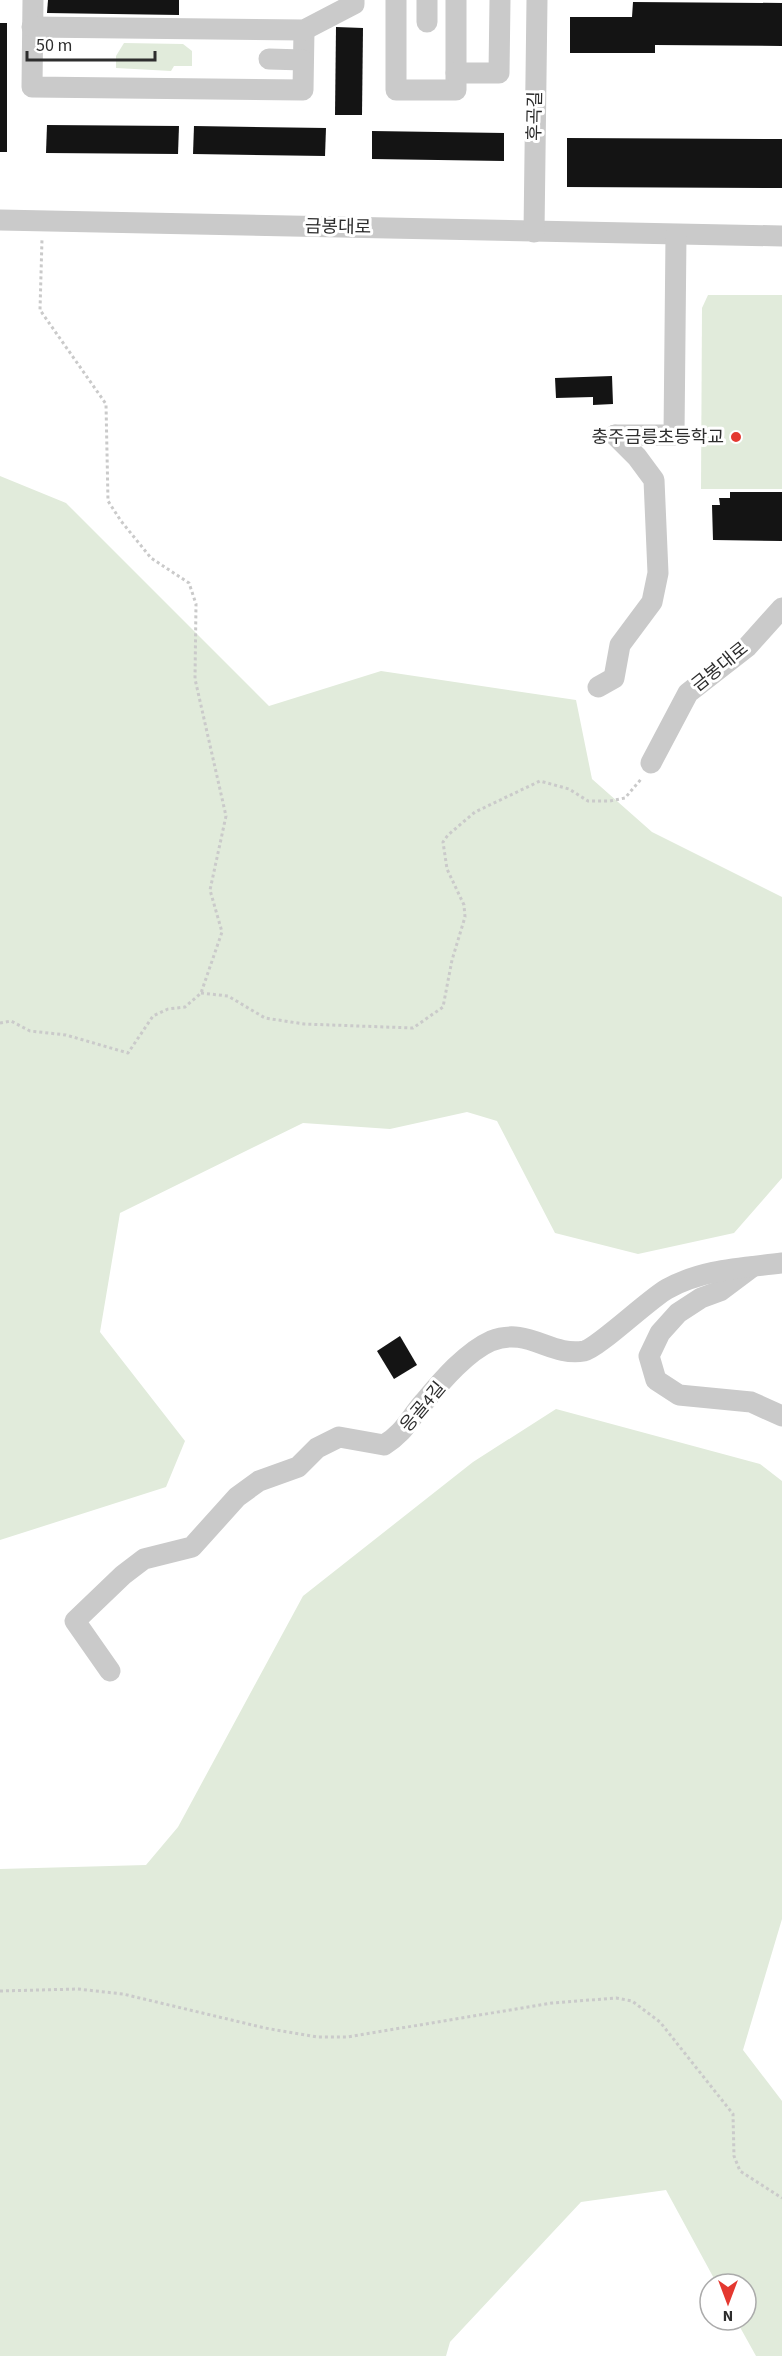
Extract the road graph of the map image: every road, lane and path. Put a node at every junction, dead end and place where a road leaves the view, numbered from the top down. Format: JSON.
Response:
{"nodes":[{"id":1,"x":33,"y":0,"type":"edge"},
{"id":2,"x":354,"y":0,"type":"edge"},
{"id":3,"x":396,"y":0,"type":"edge"},
{"id":4,"x":427,"y":0,"type":"edge"},
{"id":5,"x":456,"y":0,"type":"edge"},
{"id":6,"x":500,"y":0,"type":"edge"},
{"id":7,"x":537,"y":0,"type":"edge"},
{"id":8,"x":427,"y":22,"type":"dead end"},
{"id":9,"x":32,"y":27,"type":"junction"},
{"id":10,"x":304,"y":30,"type":"junction"},
{"id":11,"x":269,"y":59,"type":"dead end"},
{"id":12,"x":303,"y":60,"type":"junction"},
{"id":13,"x":456,"y":73,"type":"junction"},
{"id":14,"x":0,"y":220,"type":"edge"},
{"id":15,"x":43,"y":221,"type":"junction"},
{"id":16,"x":534,"y":232,"type":"junction"},
{"id":17,"x":676,"y":235,"type":"junction"},
{"id":18,"x":782,"y":236,"type":"edge"},
{"id":19,"x":782,"y":608,"type":"edge"},
{"id":20,"x":598,"y":687,"type":"dead end"},
{"id":21,"x":651,"y":763,"type":"joint"},
{"id":22,"x":201,"y":993,"type":"junction"},
{"id":23,"x":0,"y":1023,"type":"edge"},
{"id":24,"x":782,"y":1263,"type":"edge"},
{"id":25,"x":753,"y":1267,"type":"junction"},
{"id":26,"x":782,"y":1416,"type":"edge"},
{"id":27,"x":110,"y":1671,"type":"dead end"},
{"id":28,"x":0,"y":1991,"type":"edge"},
{"id":29,"x":782,"y":2198,"type":"edge"}],
"edges":[{"from":1,"to":9,"type":"street"},
{"from":2,"to":10,"type":"street"},
{"from":3,"to":13,"type":"street"},
{"from":4,"to":8,"type":"street"},
{"from":5,"to":13,"type":"street"},
{"from":6,"to":13,"type":"street"},
{"from":7,"to":16,"type":"street","name":"후곡길"},
{"from":9,"to":10,"type":"street"},
{"from":9,"to":12,"type":"street"},
{"from":10,"to":12,"type":"street"},
{"from":11,"to":12,"type":"street"},
{"from":14,"to":15,"type":"street","name":"금봉대로"},
{"from":15,"to":16,"type":"street","name":"금봉대로"},
{"from":15,"to":22,"type":"path"},
{"from":16,"to":17,"type":"street","name":"금봉대로"},
{"from":17,"to":18,"type":"street","name":"금봉대로"},
{"from":17,"to":20,"type":"street"},
{"from":19,"to":21,"type":"street","name":"금봉대로"},
{"from":21,"to":22,"type":"path"},
{"from":22,"to":23,"type":"path"},
{"from":24,"to":25,"type":"street","name":"응골4길"},
{"from":25,"to":26,"type":"street","name":"응골4길"},
{"from":25,"to":27,"type":"street","name":"응골4길"},
{"from":28,"to":29,"type":"path"}]}
